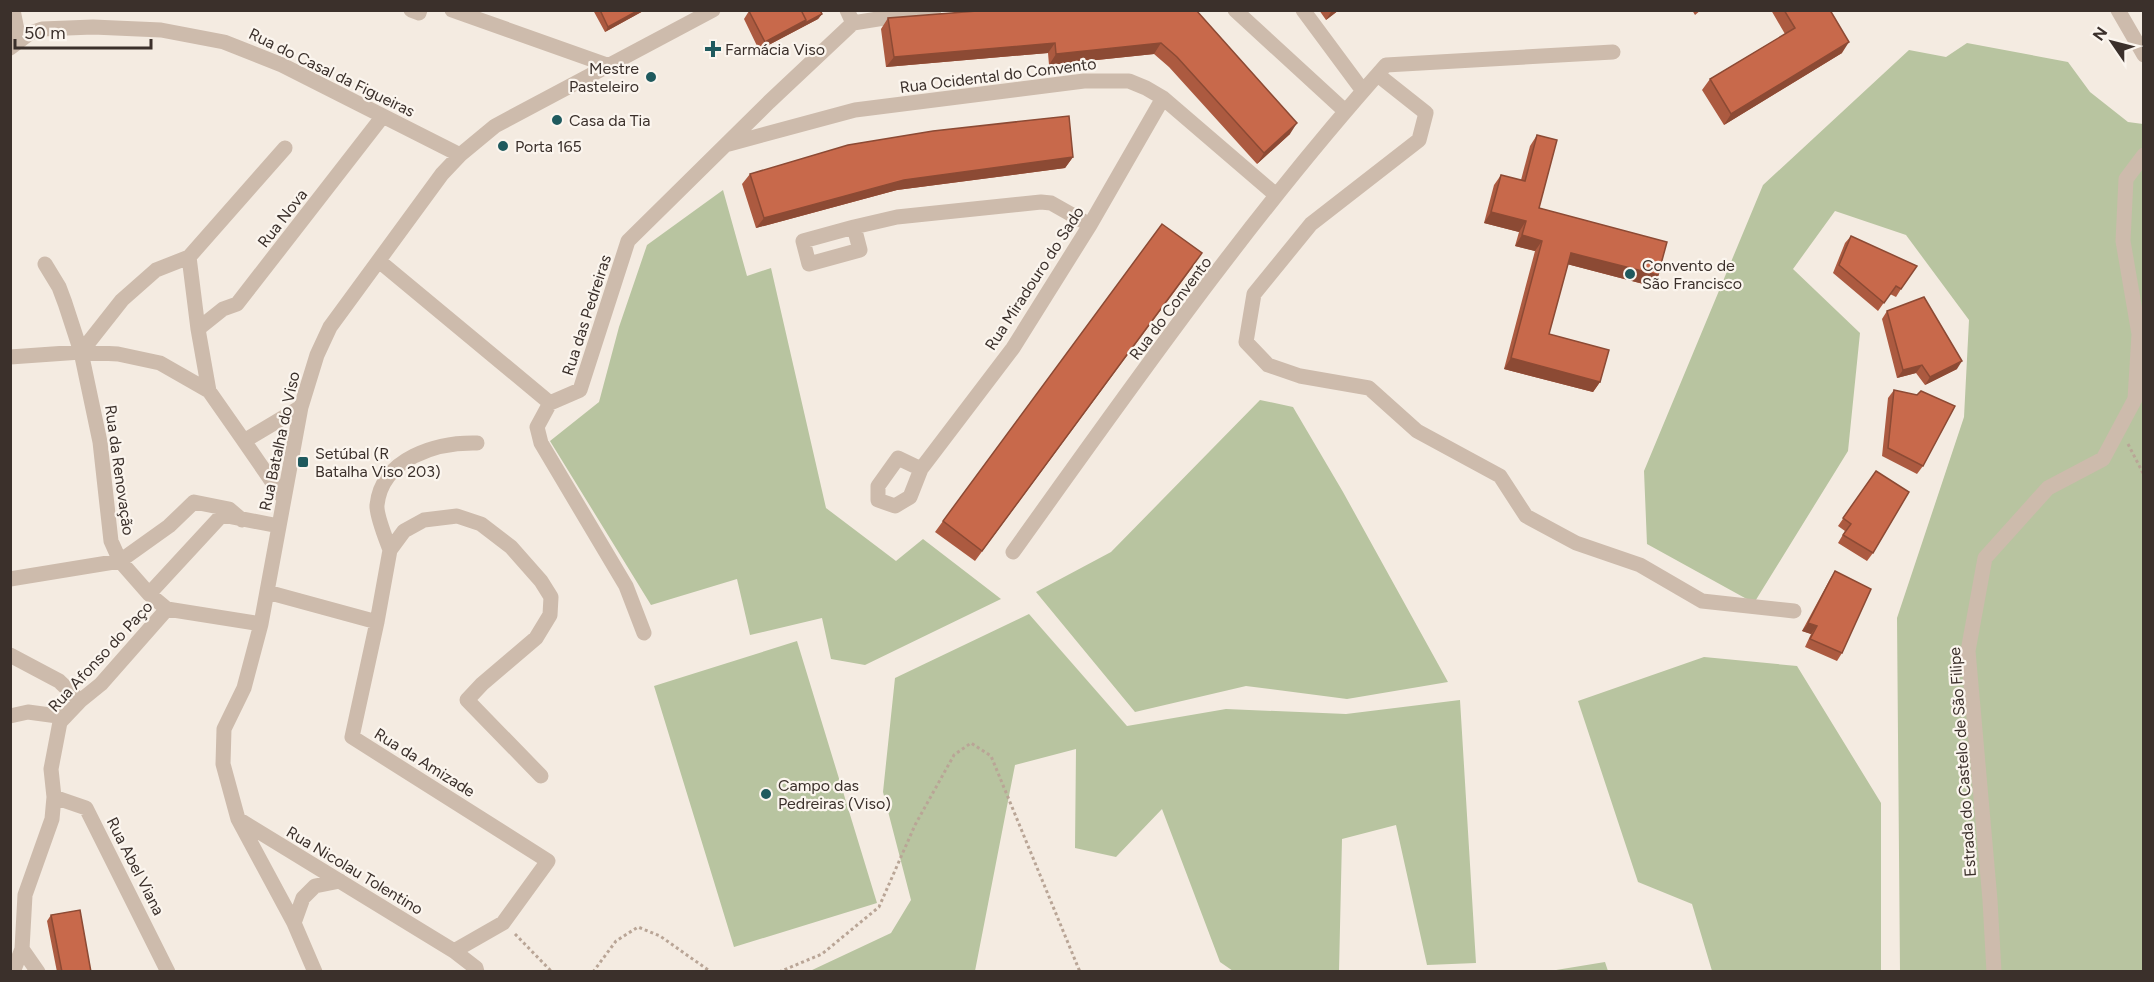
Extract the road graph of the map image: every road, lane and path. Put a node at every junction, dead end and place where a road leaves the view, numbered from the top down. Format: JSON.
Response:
{"nodes":[{"id":1,"x":14,"y":10,"type":"edge"},
{"id":2,"x":411,"y":10,"type":"edge"},
{"id":3,"x":420,"y":10,"type":"edge"},
{"id":4,"x":452,"y":10,"type":"edge"},
{"id":5,"x":713,"y":10,"type":"edge"},
{"id":6,"x":934,"y":10,"type":"edge"},
{"id":7,"x":1235,"y":10,"type":"edge"},
{"id":8,"x":1303,"y":10,"type":"edge"},
{"id":9,"x":2118,"y":10,"type":"edge"},
{"id":10,"x":850,"y":17,"type":"edge"},
{"id":11,"x":15,"y":44,"type":"edge"},
{"id":12,"x":1613,"y":52,"type":"dead end"},
{"id":13,"x":2144,"y":55,"type":"edge"},
{"id":14,"x":607,"y":65,"type":"junction"},
{"id":15,"x":1378,"y":75,"type":"junction"},
{"id":16,"x":1363,"y":91,"type":"junction"},
{"id":17,"x":1162,"y":98,"type":"junction"},
{"id":18,"x":1345,"y":111,"type":"junction"},
{"id":19,"x":383,"y":116,"type":"junction"},
{"id":20,"x":726,"y":145,"type":"junction"},
{"id":21,"x":285,"y":148,"type":"dead end"},
{"id":22,"x":460,"y":155,"type":"junction"},
{"id":23,"x":2144,"y":155,"type":"edge"},
{"id":24,"x":1276,"y":195,"type":"junction"},
{"id":25,"x":1090,"y":225,"type":"junction"},
{"id":26,"x":854,"y":227,"type":"dead end"},
{"id":27,"x":189,"y":257,"type":"junction"},
{"id":28,"x":379,"y":261,"type":"junction"},
{"id":29,"x":45,"y":264,"type":"dead end"},
{"id":30,"x":198,"y":329,"type":"junction"},
{"id":31,"x":81,"y":351,"type":"junction"},
{"id":32,"x":10,"y":357,"type":"edge"},
{"id":33,"x":209,"y":391,"type":"junction"},
{"id":34,"x":550,"y":403,"type":"junction"},
{"id":35,"x":301,"y":407,"type":"junction"},
{"id":36,"x":2120,"y":428,"type":"junction"},
{"id":37,"x":244,"y":441,"type":"junction"},
{"id":38,"x":477,"y":443,"type":"dead end"},
{"id":39,"x":921,"y":469,"type":"dead end"},
{"id":40,"x":2144,"y":475,"type":"edge"},
{"id":41,"x":285,"y":499,"type":"junction"},
{"id":42,"x":242,"y":520,"type":"junction"},
{"id":43,"x":279,"y":526,"type":"junction"},
{"id":44,"x":390,"y":550,"type":"junction"},
{"id":45,"x":1013,"y":552,"type":"dead end"},
{"id":46,"x":120,"y":561,"type":"junction"},
{"id":47,"x":10,"y":579,"type":"edge"},
{"id":48,"x":267,"y":592,"type":"junction"},
{"id":49,"x":149,"y":594,"type":"junction"},
{"id":50,"x":167,"y":609,"type":"junction"},
{"id":51,"x":1794,"y":610,"type":"dead end"},
{"id":52,"x":377,"y":622,"type":"junction"},
{"id":53,"x":261,"y":624,"type":"junction"},
{"id":54,"x":644,"y":633,"type":"dead end"},
{"id":55,"x":10,"y":655,"type":"edge"},
{"id":56,"x":80,"y":701,"type":"junction"},
{"id":57,"x":10,"y":716,"type":"edge"},
{"id":58,"x":65,"y":717,"type":"junction"},
{"id":59,"x":542,"y":776,"type":"dead end"},
{"id":60,"x":54,"y":797,"type":"junction"},
{"id":61,"x":238,"y":819,"type":"junction"},
{"id":62,"x":340,"y":882,"type":"junction"},
{"id":63,"x":503,"y":922,"type":"junction"},
{"id":64,"x":294,"y":923,"type":"junction"},
{"id":65,"x":22,"y":949,"type":"junction"},
{"id":66,"x":454,"y":951,"type":"junction"},
{"id":67,"x":13,"y":972,"type":"edge"},
{"id":68,"x":38,"y":972,"type":"edge"},
{"id":69,"x":168,"y":972,"type":"edge"},
{"id":70,"x":315,"y":972,"type":"edge"},
{"id":71,"x":477,"y":972,"type":"edge"},
{"id":72,"x":552,"y":972,"type":"edge"},
{"id":73,"x":593,"y":972,"type":"edge"},
{"id":74,"x":711,"y":972,"type":"edge"},
{"id":75,"x":778,"y":972,"type":"edge"},
{"id":76,"x":1080,"y":972,"type":"edge"},
{"id":77,"x":1994,"y":972,"type":"edge"}],
"edges":[{"from":1,"to":11,"type":"street"},
{"from":2,"to":3,"type":"street"},
{"from":4,"to":14,"type":"street"},
{"from":5,"to":14,"type":"street","name":"Rua Batalha do Viso"},
{"from":6,"to":10,"type":"street"},
{"from":7,"to":18,"type":"street"},
{"from":8,"to":16,"type":"street"},
{"from":9,"to":13,"type":"street"},
{"from":10,"to":20,"type":"street","name":"Rua das Pedreiras"},
{"from":11,"to":19,"type":"street","name":"Rua do Casal da Figueiras"},
{"from":12,"to":15,"type":"street","name":"Rua do Convento"},
{"from":14,"to":22,"type":"street","name":"Rua Batalha do Viso"},
{"from":15,"to":16,"type":"street","name":"Rua do Convento"},
{"from":15,"to":51,"type":"street"},
{"from":16,"to":18,"type":"street","name":"Rua do Convento"},
{"from":17,"to":20,"type":"street","name":"Rua Ocidental do Convento"},
{"from":17,"to":24,"type":"street","name":"Rua Ocidental do Convento"},
{"from":17,"to":25,"type":"street","name":"Rua Miradouro do Sado"},
{"from":18,"to":24,"type":"street","name":"Rua do Convento"},
{"from":19,"to":22,"type":"street","name":"Rua do Casal da Figueiras"},
{"from":19,"to":30,"type":"street","name":"Rua Nova"},
{"from":20,"to":34,"type":"street","name":"Rua das Pedreiras"},
{"from":21,"to":27,"type":"street"},
{"from":22,"to":28,"type":"street","name":"Rua Batalha do Viso"},
{"from":23,"to":36,"type":"street","name":"Estrada do Castelo de São Filipe"},
{"from":24,"to":45,"type":"street","name":"Rua do Convento"},
{"from":25,"to":26,"type":"street"},
{"from":25,"to":39,"type":"street","name":"Rua Miradouro do Sado"},
{"from":27,"to":30,"type":"street"},
{"from":27,"to":31,"type":"street"},
{"from":28,"to":34,"type":"street"},
{"from":28,"to":35,"type":"street","name":"Rua Batalha do Viso"},
{"from":29,"to":31,"type":"street","name":"Rua da Renovação"},
{"from":30,"to":33,"type":"street"},
{"from":31,"to":32,"type":"street"},
{"from":31,"to":33,"type":"street"},
{"from":31,"to":46,"type":"street","name":"Rua da Renovação"},
{"from":33,"to":37,"type":"street"},
{"from":34,"to":54,"type":"street"},
{"from":35,"to":37,"type":"street"},
{"from":35,"to":41,"type":"street","name":"Rua Batalha do Viso"},
{"from":36,"to":40,"type":"path"},
{"from":36,"to":77,"type":"street","name":"Estrada do Castelo de São Filipe"},
{"from":37,"to":41,"type":"street"},
{"from":38,"to":44,"type":"street"},
{"from":41,"to":43,"type":"street","name":"Rua Batalha do Viso"},
{"from":42,"to":43,"type":"street"},
{"from":42,"to":46,"type":"street"},
{"from":42,"to":49,"type":"street"},
{"from":43,"to":48,"type":"street","name":"Rua Batalha do Viso"},
{"from":44,"to":52,"type":"street"},
{"from":44,"to":59,"type":"street"},
{"from":46,"to":47,"type":"street"},
{"from":46,"to":49,"type":"street","name":"Rua da Renovação"},
{"from":48,"to":52,"type":"street"},
{"from":48,"to":53,"type":"street","name":"Rua Batalha do Viso"},
{"from":49,"to":50,"type":"street","name":"Rua da Renovação"},
{"from":50,"to":53,"type":"street"},
{"from":50,"to":56,"type":"street","name":"Rua Afonso do Paço"},
{"from":52,"to":63,"type":"street","name":"Rua da Amizade"},
{"from":53,"to":61,"type":"street","name":"Rua Batalha do Viso"},
{"from":55,"to":56,"type":"street"},
{"from":56,"to":58,"type":"street","name":"Rua Afonso do Paço"},
{"from":57,"to":58,"type":"street"},
{"from":58,"to":60,"type":"street","name":"Rua Afonso do Paço"},
{"from":60,"to":65,"type":"street","name":"Rua Afonso do Paço"},
{"from":60,"to":69,"type":"street","name":"Rua Abel Viana"},
{"from":61,"to":62,"type":"street","name":"Rua Nicolau Tolentino"},
{"from":61,"to":64,"type":"street","name":"Rua Batalha do Viso"},
{"from":62,"to":64,"type":"street"},
{"from":62,"to":66,"type":"street","name":"Rua Nicolau Tolentino"},
{"from":63,"to":66,"type":"street"},
{"from":63,"to":72,"type":"path"},
{"from":64,"to":70,"type":"street","name":"Rua Batalha do Viso"},
{"from":65,"to":67,"type":"street","name":"Rua Afonso do Paço"},
{"from":65,"to":68,"type":"street"},
{"from":66,"to":71,"type":"street","name":"Rua Nicolau Tolentino"},
{"from":73,"to":74,"type":"path"},
{"from":75,"to":76,"type":"path"}]}
